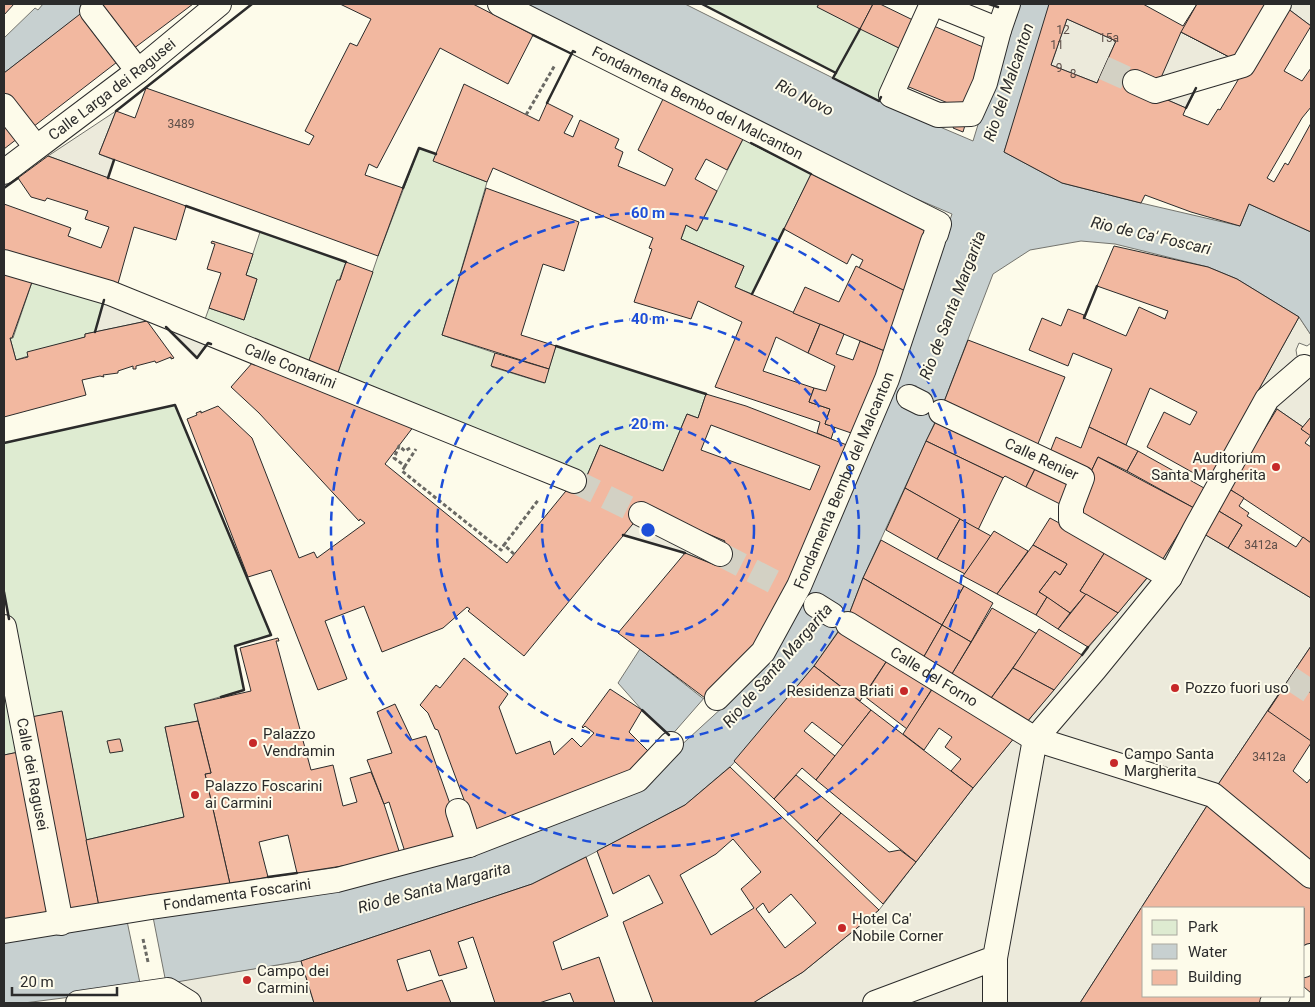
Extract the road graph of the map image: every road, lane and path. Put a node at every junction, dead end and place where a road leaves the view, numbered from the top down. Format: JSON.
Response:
{"nodes":[{"id":1,"x":219,"y":4,"type":"edge"},
{"id":2,"x":500,"y":4,"type":"edge"},
{"id":3,"x":933,"y":4,"type":"edge"},
{"id":4,"x":1008,"y":4,"type":"edge"},
{"id":5,"x":1279,"y":4,"type":"edge"},
{"id":6,"x":92,"y":11,"type":"dead end"},
{"id":7,"x":999,"y":30,"type":"junction"},
{"id":8,"x":570,"y":39,"type":"junction"},
{"id":9,"x":138,"y":71,"type":"junction"},
{"id":10,"x":1135,"y":82,"type":"tunnel mouth"},
{"id":11,"x":4,"y":106,"type":"edge"},
{"id":12,"x":526,"y":115,"type":"dead end"},
{"id":13,"x":36,"y":147,"type":"junction"},
{"id":14,"x":4,"y":172,"type":"edge"},
{"id":15,"x":4,"y":262,"type":"edge"},
{"id":16,"x":1304,"y":367,"type":"dead end"},
{"id":17,"x":923,"y":404,"type":"dead end"},
{"id":18,"x":420,"y":442,"type":"dead end"},
{"id":19,"x":405,"y":451,"type":"dead end"},
{"id":20,"x":405,"y":466,"type":"junction"},
{"id":21,"x":566,"y":478,"type":"joint"},
{"id":22,"x":641,"y":514,"type":"tunnel mouth"},
{"id":23,"x":504,"y":546,"type":"junction"},
{"id":24,"x":514,"y":554,"type":"dead end"},
{"id":25,"x":720,"y":554,"type":"tunnel mouth"},
{"id":26,"x":1170,"y":577,"type":"junction"},
{"id":27,"x":832,"y":615,"type":"dead end"},
{"id":28,"x":4,"y":627,"type":"edge"},
{"id":29,"x":717,"y":698,"type":"dead end"},
{"id":30,"x":1028,"y":735,"type":"junction"},
{"id":31,"x":671,"y":744,"type":"dead end"},
{"id":32,"x":458,"y":811,"type":"dead end"},
{"id":33,"x":469,"y":845,"type":"junction"},
{"id":34,"x":1311,"y":876,"type":"edge"},
{"id":35,"x":61,"y":923,"type":"junction"},
{"id":36,"x":4,"y":931,"type":"edge"},
{"id":37,"x":143,"y":937,"type":"dead end"},
{"id":38,"x":995,"y":958,"type":"junction"},
{"id":39,"x":150,"y":969,"type":"dead end"},
{"id":40,"x":78,"y":1003,"type":"edge"},
{"id":41,"x":188,"y":1003,"type":"edge"},
{"id":42,"x":875,"y":1003,"type":"edge"},
{"id":43,"x":995,"y":1003,"type":"edge"}],
"edges":[{"from":1,"to":9,"type":"street","name":"Calle Larga dei Ragusei"},
{"from":2,"to":8,"type":"street","name":"Fondamenta Bembo del Malcanton"},
{"from":3,"to":7,"type":"street"},
{"from":3,"to":7,"type":"street"},
{"from":4,"to":7,"type":"street"},
{"from":5,"to":10,"type":"street"},
{"from":6,"to":9,"type":"street"},
{"from":8,"to":12,"type":"path"},
{"from":8,"to":29,"type":"street","name":"Fondamenta Bembo del Malcanton"},
{"from":9,"to":13,"type":"street","name":"Calle Larga dei Ragusei"},
{"from":11,"to":13,"type":"street"},
{"from":13,"to":14,"type":"street","name":"Calle Larga dei Ragusei"},
{"from":15,"to":21,"type":"street","name":"Calle Contarini"},
{"from":16,"to":26,"type":"street"},
{"from":17,"to":26,"type":"street","name":"Calle Renier"},
{"from":18,"to":20,"type":"path"},
{"from":19,"to":20,"type":"path"},
{"from":20,"to":23,"type":"path"},
{"from":21,"to":23,"type":"path"},
{"from":22,"to":25,"type":"street"},
{"from":23,"to":24,"type":"path"},
{"from":26,"to":30,"type":"street"},
{"from":27,"to":30,"type":"street","name":"Calle del Forno"},
{"from":28,"to":35,"type":"street","name":"Calle dei Ragusei"},
{"from":30,"to":34,"type":"street"},
{"from":30,"to":38,"type":"street"},
{"from":31,"to":33,"type":"street"},
{"from":32,"to":33,"type":"street"},
{"from":33,"to":35,"type":"street","name":"Fondamenta Foscarini"},
{"from":35,"to":36,"type":"street","name":"Fondamenta Foscarini"},
{"from":37,"to":39,"type":"path"},
{"from":38,"to":42,"type":"street"},
{"from":38,"to":43,"type":"street"},
{"from":40,"to":41,"type":"street"}]}
